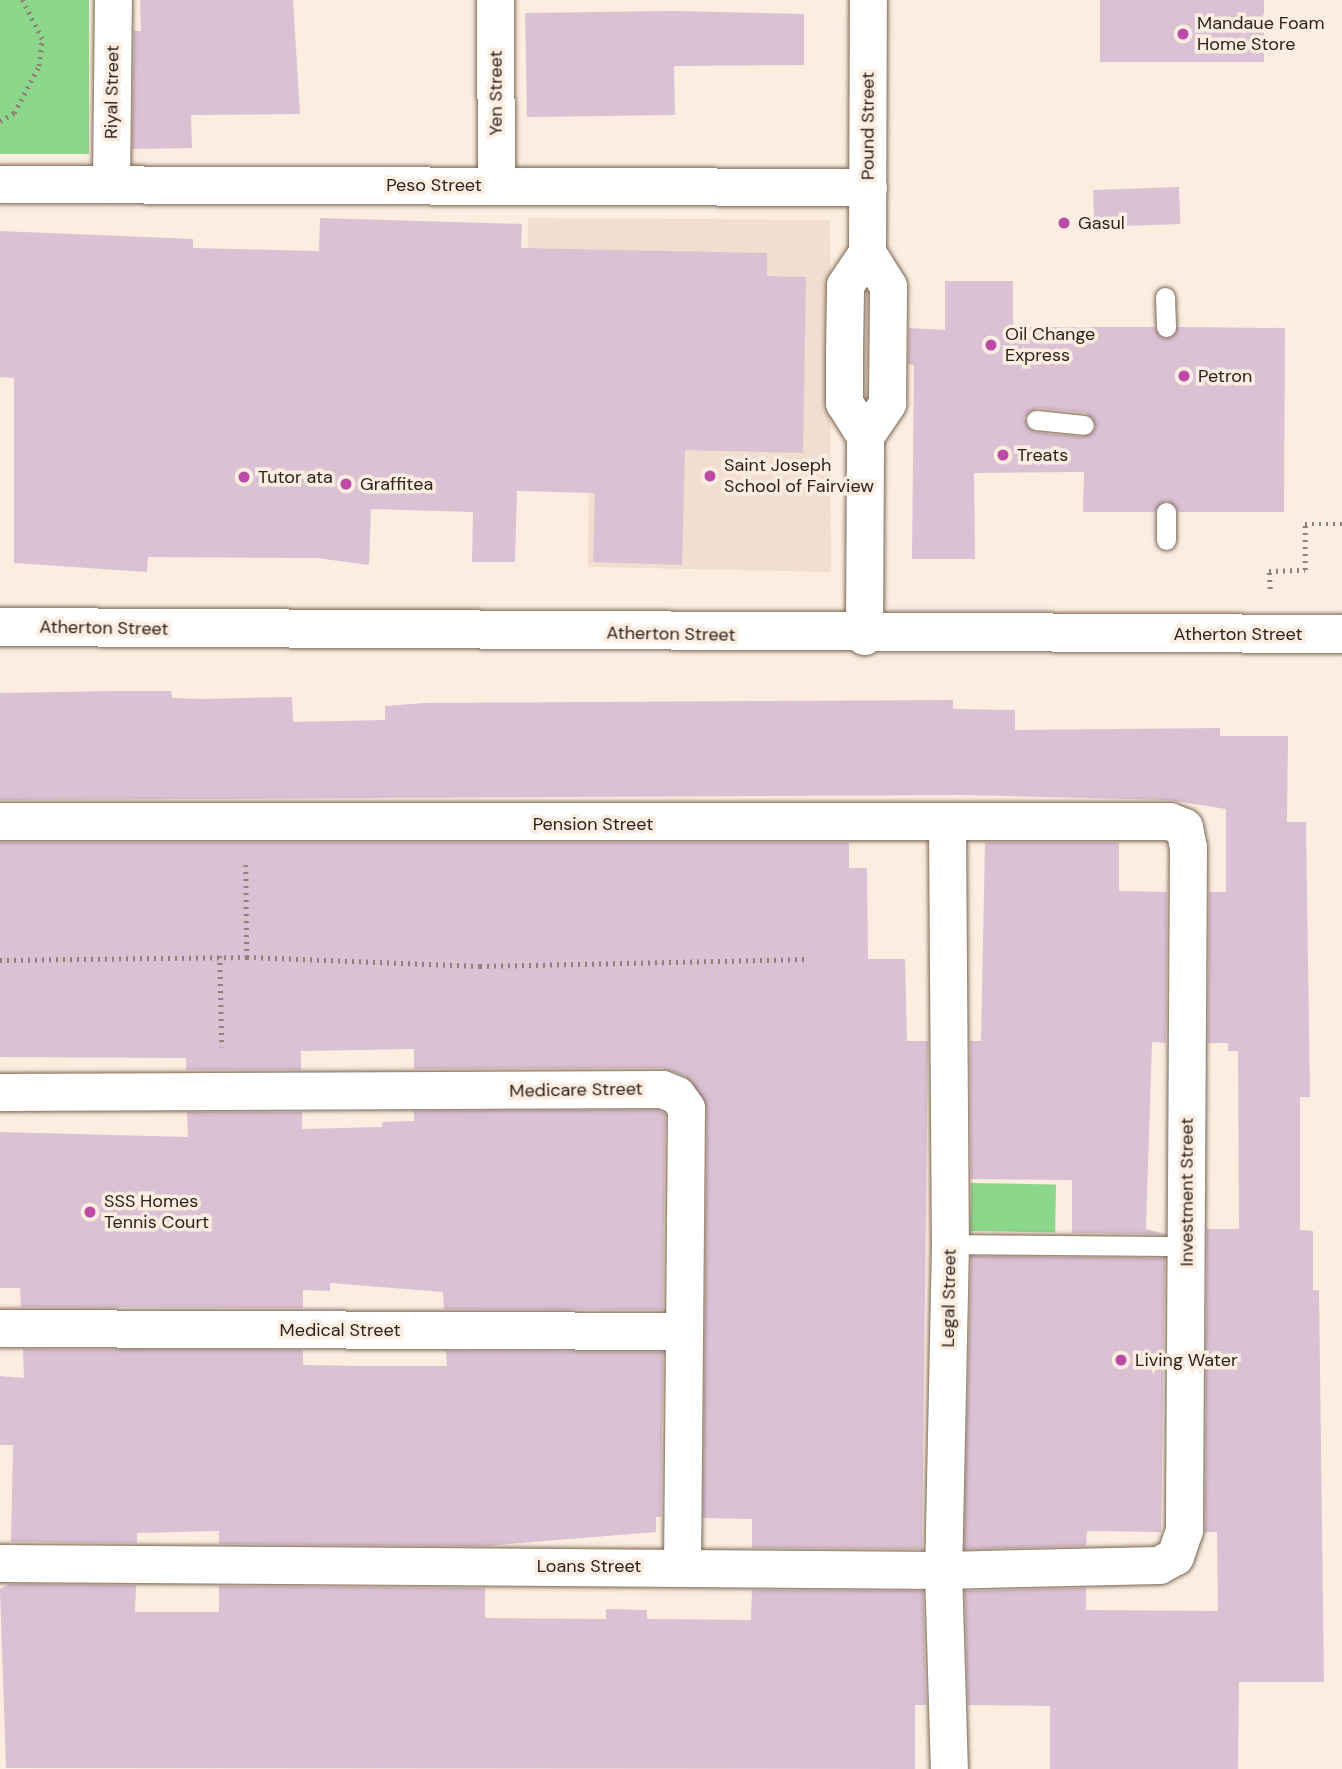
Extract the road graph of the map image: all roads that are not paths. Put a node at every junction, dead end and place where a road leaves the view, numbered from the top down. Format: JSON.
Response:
{"nodes":[{"id":1,"x":113,"y":0,"type":"edge"},
{"id":2,"x":495,"y":0,"type":"edge"},
{"id":3,"x":868,"y":0,"type":"edge"},
{"id":4,"x":0,"y":184,"type":"edge"},
{"id":5,"x":111,"y":184,"type":"junction"},
{"id":6,"x":496,"y":186,"type":"junction"},
{"id":7,"x":868,"y":187,"type":"junction"},
{"id":8,"x":1165,"y":297,"type":"dead end"},
{"id":9,"x":1166,"y":327,"type":"dead end"},
{"id":10,"x":1036,"y":420,"type":"dead end"},
{"id":11,"x":1084,"y":425,"type":"dead end"},
{"id":12,"x":1166,"y":512,"type":"dead end"},
{"id":13,"x":1166,"y":540,"type":"dead end"},
{"id":14,"x":0,"y":627,"type":"edge"},
{"id":15,"x":1342,"y":634,"type":"edge"},
{"id":16,"x":864,"y":636,"type":"junction"},
{"id":17,"x":0,"y":821,"type":"edge"},
{"id":18,"x":947,"y":826,"type":"junction"},
{"id":19,"x":1184,"y":827,"type":"joint"},
{"id":20,"x":0,"y":1092,"type":"edge"},
{"id":21,"x":950,"y":1244,"type":"junction"},
{"id":22,"x":1187,"y":1246,"type":"junction"},
{"id":23,"x":0,"y":1328,"type":"edge"},
{"id":24,"x":680,"y":1331,"type":"junction"},
{"id":25,"x":1175,"y":1556,"type":"joint"},
{"id":26,"x":0,"y":1563,"type":"edge"},
{"id":27,"x":682,"y":1567,"type":"junction"},
{"id":28,"x":943,"y":1570,"type":"junction"},
{"id":29,"x":949,"y":1769,"type":"edge"}],
"edges":[{"from":1,"to":5,"type":"street","name":"Riyal Street"},
{"from":2,"to":6,"type":"street","name":"Yen Street"},
{"from":3,"to":7,"type":"street","name":"Pound Street"},
{"from":4,"to":5,"type":"street","name":"Peso Street"},
{"from":5,"to":6,"type":"street","name":"Peso Street"},
{"from":6,"to":7,"type":"street","name":"Peso Street"},
{"from":7,"to":16,"type":"street","name":"Pound Street"},
{"from":8,"to":9,"type":"lane"},
{"from":10,"to":11,"type":"lane"},
{"from":12,"to":13,"type":"lane"},
{"from":14,"to":16,"type":"street","name":"Atherton Street"},
{"from":15,"to":16,"type":"street","name":"Atherton Street"},
{"from":17,"to":18,"type":"street","name":"Pension Street"},
{"from":18,"to":19,"type":"street","name":"Pension Street"},
{"from":18,"to":21,"type":"street","name":"Legal Street"},
{"from":19,"to":22,"type":"street","name":"Investment Street"},
{"from":20,"to":24,"type":"street","name":"Medicare Street"},
{"from":21,"to":22,"type":"lane"},
{"from":21,"to":28,"type":"street","name":"Legal Street"},
{"from":22,"to":25,"type":"street","name":"Investment Street"},
{"from":23,"to":24,"type":"street","name":"Medical Street"},
{"from":24,"to":27,"type":"street","name":"Medicare Street"},
{"from":25,"to":28,"type":"street","name":"Loans Street"},
{"from":26,"to":27,"type":"street","name":"Loans Street"},
{"from":27,"to":28,"type":"street","name":"Loans Street"},
{"from":28,"to":29,"type":"street","name":"Legal Street"}]}
